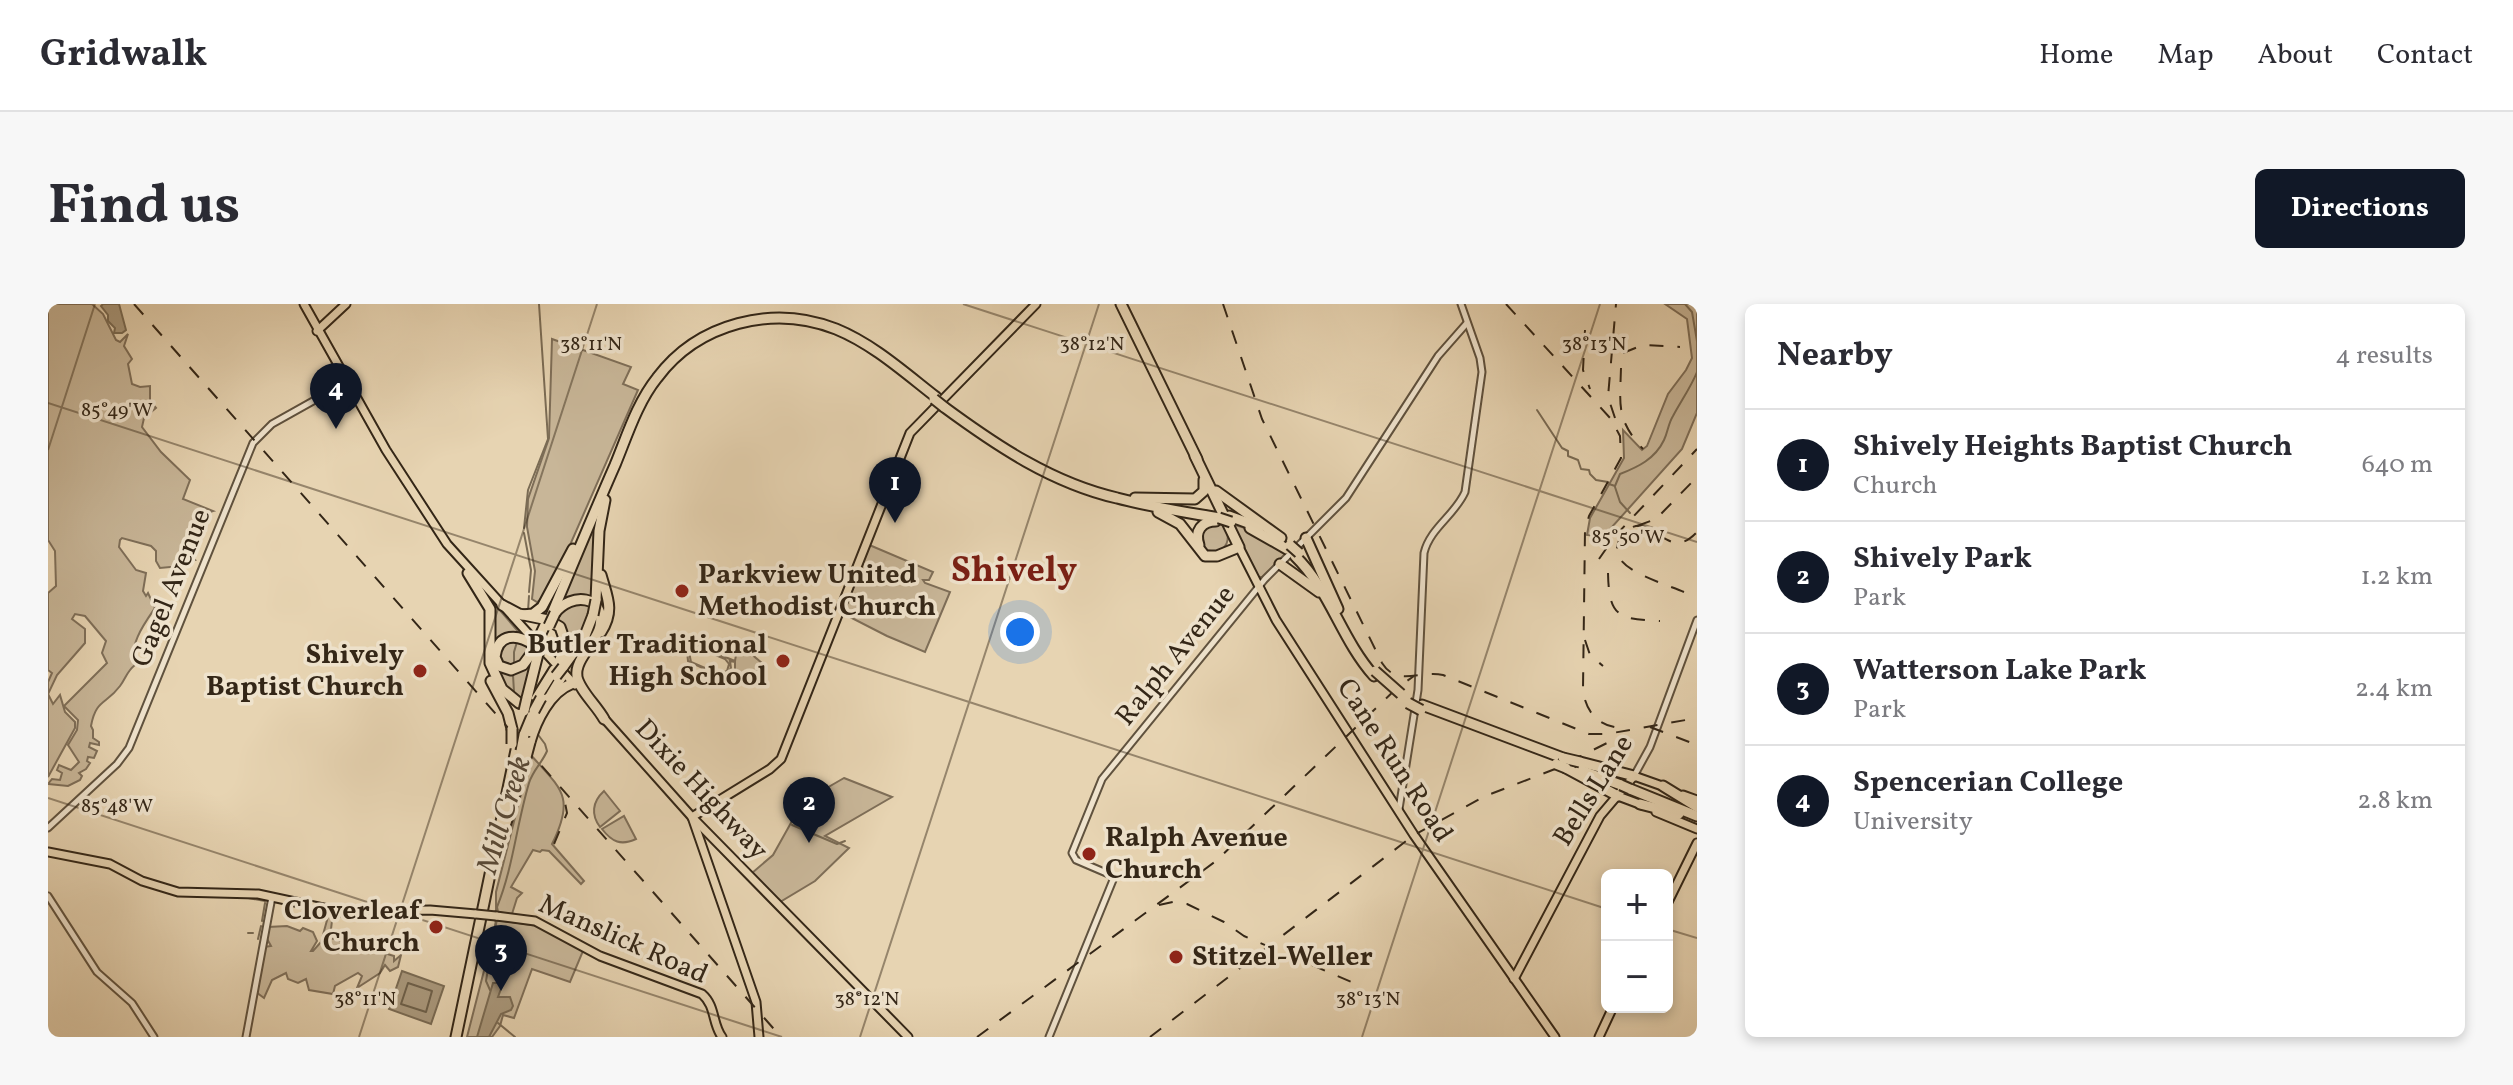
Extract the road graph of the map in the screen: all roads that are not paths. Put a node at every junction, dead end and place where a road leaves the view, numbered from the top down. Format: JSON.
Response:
{"nodes":[{"id":1,"x":301,"y":304,"type":"edge"},
{"id":2,"x":346,"y":304,"type":"edge"},
{"id":3,"x":1036,"y":304,"type":"edge"},
{"id":4,"x":1461,"y":304,"type":"edge"},
{"id":5,"x":1127,"y":310,"type":"edge"},
{"id":6,"x":1467,"y":323,"type":"junction"},
{"id":7,"x":317,"y":331,"type":"junction"},
{"id":8,"x":667,"y":369,"type":"junction"},
{"id":9,"x":346,"y":383,"type":"junction"},
{"id":10,"x":374,"y":436,"type":"junction"},
{"id":11,"x":386,"y":450,"type":"junction"},
{"id":12,"x":1207,"y":479,"type":"junction"},
{"id":13,"x":403,"y":481,"type":"junction"},
{"id":14,"x":1215,"y":498,"type":"junction"},
{"id":15,"x":1128,"y":499,"type":"junction"},
{"id":16,"x":1195,"y":499,"type":"junction"},
{"id":17,"x":598,"y":503,"type":"junction"},
{"id":18,"x":1224,"y":519,"type":"junction"},
{"id":19,"x":1281,"y":538,"type":"junction"},
{"id":20,"x":1306,"y":538,"type":"junction"},
{"id":21,"x":1239,"y":547,"type":"junction"},
{"id":22,"x":598,"y":548,"type":"junction"},
{"id":23,"x":1293,"y":551,"type":"junction"},
{"id":24,"x":1280,"y":564,"type":"junction"},
{"id":25,"x":468,"y":573,"type":"junction"},
{"id":26,"x":1252,"y":575,"type":"junction"},
{"id":27,"x":1266,"y":577,"type":"junction"},
{"id":28,"x":1258,"y":586,"type":"junction"},
{"id":29,"x":502,"y":605,"type":"junction"},
{"id":30,"x":522,"y":615,"type":"junction"},
{"id":31,"x":1338,"y":615,"type":"junction"},
{"id":32,"x":550,"y":620,"type":"junction"},
{"id":33,"x":1697,"y":620,"type":"edge"},
{"id":34,"x":490,"y":630,"type":"junction"},
{"id":35,"x":538,"y":645,"type":"junction"},
{"id":36,"x":582,"y":650,"type":"junction"},
{"id":37,"x":560,"y":671,"type":"junction"},
{"id":38,"x":571,"y":684,"type":"junction"},
{"id":39,"x":534,"y":698,"type":"junction"},
{"id":40,"x":594,"y":707,"type":"junction"},
{"id":41,"x":1422,"y":707,"type":"junction"},
{"id":42,"x":604,"y":719,"type":"junction"},
{"id":43,"x":522,"y":734,"type":"junction"},
{"id":44,"x":1567,"y":764,"type":"junction"},
{"id":45,"x":1625,"y":786,"type":"junction"},
{"id":46,"x":1663,"y":786,"type":"junction"},
{"id":47,"x":1697,"y":800,"type":"edge"},
{"id":48,"x":1640,"y":804,"type":"junction"},
{"id":49,"x":1399,"y":810,"type":"junction"},
{"id":50,"x":1697,"y":814,"type":"edge"},
{"id":51,"x":692,"y":817,"type":"junction"},
{"id":52,"x":48,"y":828,"type":"edge"},
{"id":53,"x":1697,"y":829,"type":"edge"},
{"id":54,"x":1697,"y":843,"type":"edge"},
{"id":55,"x":48,"y":851,"type":"edge"},
{"id":56,"x":1673,"y":892,"type":"edge"},
{"id":57,"x":48,"y":896,"type":"edge"},
{"id":58,"x":272,"y":898,"type":"junction"},
{"id":59,"x":1522,"y":964,"type":"junction"},
{"id":60,"x":1506,"y":972,"type":"junction"},
{"id":61,"x":1514,"y":979,"type":"junction"},
{"id":62,"x":1610,"y":1013,"type":"edge"},
{"id":63,"x":154,"y":1037,"type":"edge"},
{"id":64,"x":246,"y":1037,"type":"edge"},
{"id":65,"x":459,"y":1037,"type":"edge"},
{"id":66,"x":722,"y":1037,"type":"edge"},
{"id":67,"x":759,"y":1037,"type":"edge"},
{"id":68,"x":908,"y":1037,"type":"edge"},
{"id":69,"x":1049,"y":1037,"type":"edge"},
{"id":70,"x":1555,"y":1037,"type":"edge"},
{"id":71,"x":1599,"y":1037,"type":"edge"}],
"edges":[{"from":1,"to":7,"type":"main road","name":"Dixie Highway"},
{"from":2,"to":7,"type":"main road"},
{"from":3,"to":51,"type":"main road"},
{"from":4,"to":6,"type":"street"},
{"from":5,"to":12,"type":"highway","name":"Cane Run Road"},
{"from":6,"to":20,"type":"street","name":"Ralph Avenue"},
{"from":6,"to":49,"type":"street"},
{"from":7,"to":9,"type":"main road","name":"Dixie Highway"},
{"from":8,"to":15,"type":"highway","bridge":true},
{"from":8,"to":17,"type":"highway"},
{"from":8,"to":22,"type":"highway"},
{"from":9,"to":10,"type":"main road","name":"Dixie Highway"},
{"from":9,"to":11,"type":"main road","name":"Dixie Highway"},
{"from":9,"to":52,"type":"street","name":"Gagel Avenue"},
{"from":10,"to":11,"type":"main road"},
{"from":10,"to":13,"type":"main road","name":"Dixie Highway"},
{"from":11,"to":13,"type":"main road","name":"Dixie Highway"},
{"from":12,"to":14,"type":"highway","name":"Cane Run Road"},
{"from":12,"to":16,"type":"highway"},
{"from":12,"to":19,"type":"highway"},
{"from":13,"to":25,"type":"main road","name":"Dixie Highway"},
{"from":13,"to":29,"type":"main road","name":"Dixie Highway"},
{"from":14,"to":16,"type":"highway"},
{"from":14,"to":18,"type":"highway","name":"Cane Run Road"},
{"from":15,"to":16,"type":"highway"},
{"from":15,"to":18,"type":"highway"},
{"from":15,"to":21,"type":"highway"},
{"from":17,"to":30,"type":"highway"},
{"from":17,"to":32,"type":"highway"},
{"from":18,"to":19,"type":"highway"},
{"from":18,"to":21,"type":"highway","name":"Cane Run Road"},
{"from":18,"to":23,"type":"highway"},
{"from":19,"to":23,"type":"highway"},
{"from":20,"to":24,"type":"street","name":"Ralph Avenue"},
{"from":20,"to":31,"type":"highway"},
{"from":21,"to":26,"type":"main road","name":"Cane Run Road"},
{"from":22,"to":36,"type":"highway","bridge":true},
{"from":22,"to":36,"type":"highway"},
{"from":23,"to":31,"type":"highway"},
{"from":24,"to":27,"type":"street","name":"Ralph Avenue"},
{"from":24,"to":31,"type":"highway"},
{"from":25,"to":34,"type":"highway"},
{"from":25,"to":35,"type":"main road","name":"Dixie Highway"},
{"from":26,"to":27,"type":"main road"},
{"from":26,"to":28,"type":"main road","name":"Cane Run Road"},
{"from":27,"to":28,"type":"street","name":"Ralph Avenue"},
{"from":28,"to":49,"type":"main road","name":"Cane Run Road"},
{"from":28,"to":69,"type":"street","name":"Ralph Avenue"},
{"from":29,"to":30,"type":"highway"},
{"from":29,"to":40,"type":"main road","name":"Dixie Highway"},
{"from":30,"to":37,"type":"highway"},
{"from":31,"to":41,"type":"highway","bridge":true},
{"from":32,"to":35,"type":"highway"},
{"from":32,"to":36,"type":"highway"},
{"from":33,"to":45,"type":"street","name":"Bells Lane"},
{"from":34,"to":37,"type":"highway"},
{"from":34,"to":43,"type":"highway"},
{"from":35,"to":38,"type":"main road","name":"Dixie Highway"},
{"from":35,"to":39,"type":"highway"},
{"from":36,"to":37,"type":"highway"},
{"from":36,"to":42,"type":"highway"},
{"from":37,"to":39,"type":"highway"},
{"from":38,"to":40,"type":"main road","name":"Dixie Highway"},
{"from":38,"to":43,"type":"highway"},
{"from":39,"to":43,"type":"highway","bridge":true},
{"from":40,"to":42,"type":"main road","name":"Dixie Highway"},
{"from":41,"to":44,"type":"highway"},
{"from":41,"to":44,"type":"highway"},
{"from":42,"to":51,"type":"main road","name":"Dixie Highway"},
{"from":43,"to":65,"type":"highway","bridge":true},
{"from":44,"to":45,"type":"highway"},
{"from":44,"to":45,"type":"highway"},
{"from":45,"to":46,"type":"main road"},
{"from":45,"to":48,"type":"main road"},
{"from":45,"to":50,"type":"highway"},
{"from":45,"to":59,"type":"main road","name":"Bells Lane"},
{"from":46,"to":47,"type":"main road"},
{"from":46,"to":50,"type":"highway"},
{"from":48,"to":50,"type":"highway"},
{"from":48,"to":53,"type":"main road"},
{"from":49,"to":60,"type":"main road","name":"Cane Run Road"},
{"from":51,"to":67,"type":"main road"},
{"from":51,"to":68,"type":"main road","name":"Dixie Highway"},
{"from":54,"to":56,"type":"main road"},
{"from":55,"to":58,"type":"main road","name":"Manslick Road"},
{"from":57,"to":63,"type":"street"},
{"from":58,"to":64,"type":"street"},
{"from":58,"to":66,"type":"main road","name":"Manslick Road","bridge":true},
{"from":59,"to":60,"type":"main road"},
{"from":59,"to":61,"type":"main road","name":"Bells Lane"},
{"from":60,"to":61,"type":"main road","name":"Cane Run Road"},
{"from":61,"to":70,"type":"main road","name":"Cane Run Road"},
{"from":62,"to":71,"type":"main road"}]}
